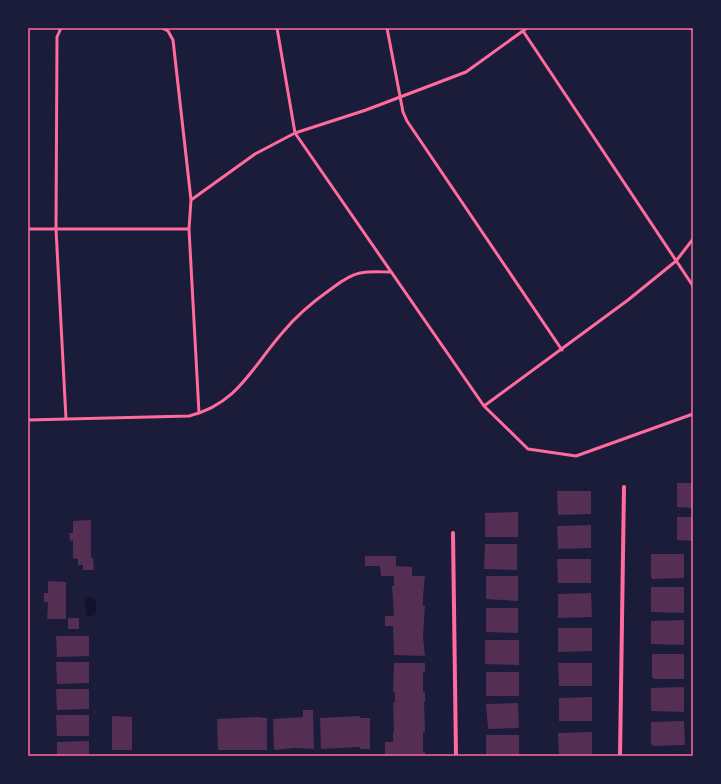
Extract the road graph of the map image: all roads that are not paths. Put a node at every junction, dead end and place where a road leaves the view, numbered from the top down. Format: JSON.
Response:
{"nodes":[{"id":1,"x":61,"y":28,"type":"edge"},
{"id":2,"x":162,"y":28,"type":"edge"},
{"id":3,"x":277,"y":28,"type":"edge"},
{"id":4,"x":388,"y":28,"type":"edge"},
{"id":5,"x":527,"y":28,"type":"edge"},
{"id":6,"x":523,"y":31,"type":"junction"},
{"id":7,"x":400,"y":97,"type":"junction"},
{"id":8,"x":295,"y":133,"type":"junction"},
{"id":9,"x":191,"y":200,"type":"junction"},
{"id":10,"x":189,"y":229,"type":"junction"},
{"id":11,"x":28,"y":230,"type":"edge"},
{"id":12,"x":56,"y":230,"type":"junction"},
{"id":13,"x":693,"y":239,"type":"edge"},
{"id":14,"x":676,"y":261,"type":"junction"},
{"id":15,"x":390,"y":272,"type":"junction"},
{"id":16,"x":693,"y":286,"type":"edge"},
{"id":17,"x":562,"y":350,"type":"junction"},
{"id":18,"x":484,"y":406,"type":"junction"},
{"id":19,"x":199,"y":413,"type":"junction"},
{"id":20,"x":693,"y":414,"type":"edge"},
{"id":21,"x":66,"y":419,"type":"junction"},
{"id":22,"x":28,"y":420,"type":"edge"},
{"id":23,"x":624,"y":487,"type":"dead end"},
{"id":24,"x":452,"y":533,"type":"dead end"},
{"id":25,"x":456,"y":756,"type":"edge"},
{"id":26,"x":620,"y":756,"type":"edge"}],
"edges":[{"from":1,"to":12,"type":"lane"},
{"from":2,"to":9,"type":"lane"},
{"from":3,"to":8,"type":"lane"},
{"from":4,"to":7,"type":"lane"},
{"from":5,"to":6,"type":"lane"},
{"from":6,"to":7,"type":"lane"},
{"from":6,"to":14,"type":"lane"},
{"from":7,"to":8,"type":"lane"},
{"from":7,"to":17,"type":"lane"},
{"from":8,"to":9,"type":"lane"},
{"from":8,"to":15,"type":"lane"},
{"from":9,"to":10,"type":"lane"},
{"from":10,"to":12,"type":"lane"},
{"from":10,"to":19,"type":"lane"},
{"from":11,"to":12,"type":"lane"},
{"from":12,"to":21,"type":"lane"},
{"from":13,"to":14,"type":"lane"},
{"from":14,"to":16,"type":"lane"},
{"from":14,"to":17,"type":"lane"},
{"from":15,"to":18,"type":"lane"},
{"from":15,"to":19,"type":"lane"},
{"from":17,"to":18,"type":"lane"},
{"from":18,"to":20,"type":"lane"},
{"from":19,"to":21,"type":"lane"},
{"from":21,"to":22,"type":"lane"},
{"from":23,"to":26,"type":"street"},
{"from":24,"to":25,"type":"street"}]}
